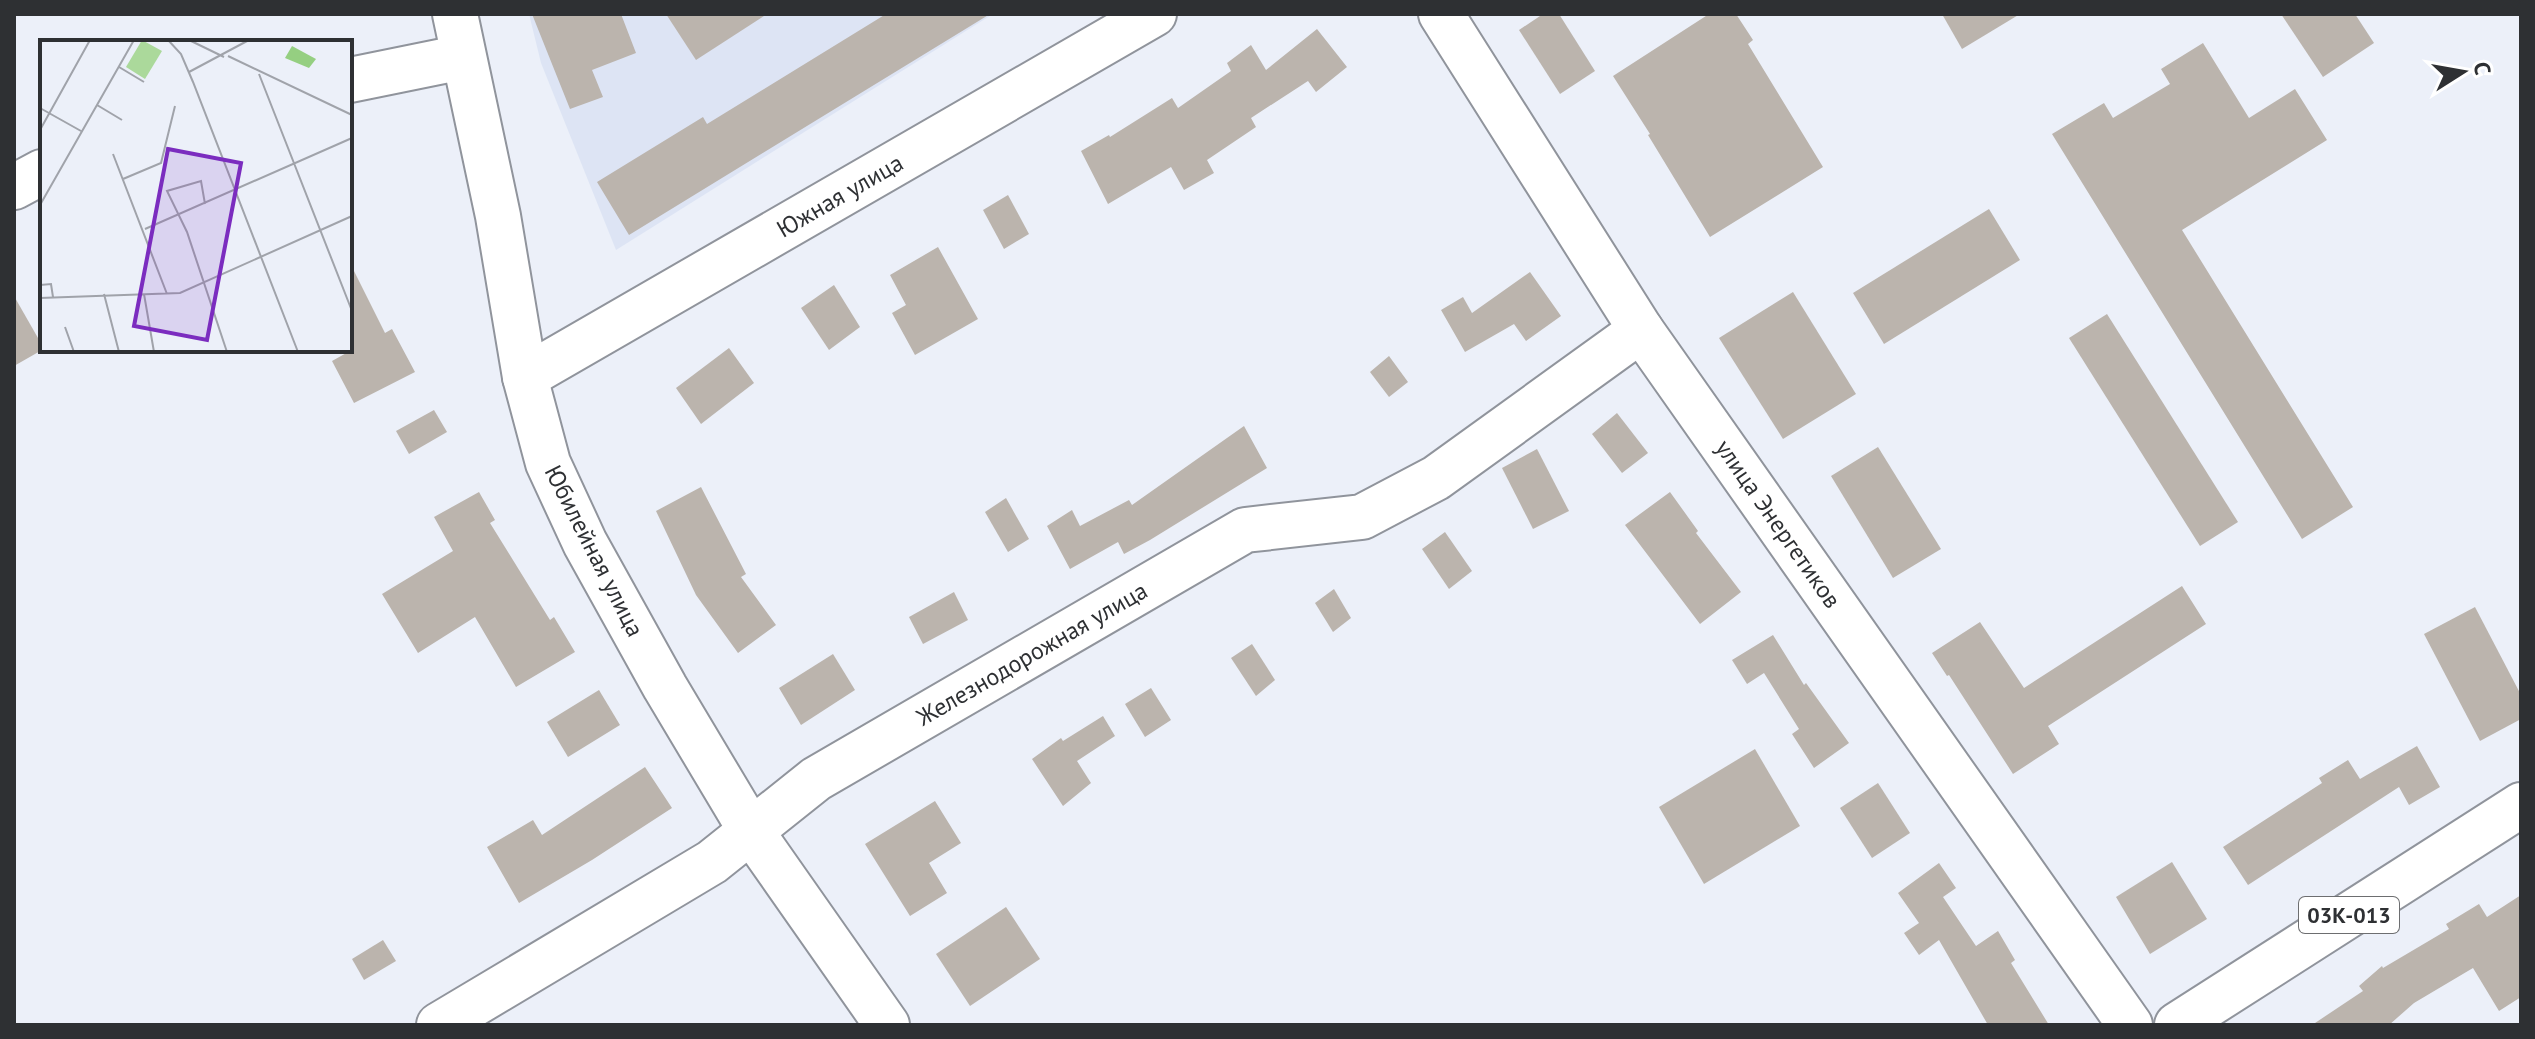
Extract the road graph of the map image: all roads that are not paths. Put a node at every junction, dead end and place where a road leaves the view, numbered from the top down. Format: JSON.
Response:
{"nodes":[{"id":1,"x":455,"y":14,"type":"edge"},
{"id":2,"x":1154,"y":14,"type":"edge"},
{"id":3,"x":1441,"y":14,"type":"edge"},
{"id":4,"x":463,"y":57,"type":"junction"},
{"id":5,"x":352,"y":80,"type":"edge"},
{"id":6,"x":40,"y":173,"type":"edge"},
{"id":7,"x":14,"y":187,"type":"edge"},
{"id":8,"x":1641,"y":330,"type":"junction"},
{"id":9,"x":525,"y":377,"type":"junction"},
{"id":10,"x":2521,"y":805,"type":"edge"},
{"id":11,"x":751,"y":831,"type":"junction"},
{"id":12,"x":439,"y":1025,"type":"edge"},
{"id":13,"x":887,"y":1025,"type":"edge"},
{"id":14,"x":2130,"y":1025,"type":"edge"},
{"id":15,"x":2177,"y":1025,"type":"edge"}],
"edges":[{"from":1,"to":4,"type":"street","name":"Юбилейная улица"},
{"from":2,"to":9,"type":"street","name":"Южная улица"},
{"from":3,"to":8,"type":"street","name":"улица Энергетиков"},
{"from":4,"to":5,"type":"street"},
{"from":4,"to":9,"type":"street","name":"Юбилейная улица"},
{"from":6,"to":7,"type":"street"},
{"from":8,"to":11,"type":"street","name":"Железнодорожная улица"},
{"from":8,"to":14,"type":"street","name":"улица Энергетиков"},
{"from":9,"to":11,"type":"street","name":"Юбилейная улица"},
{"from":10,"to":15,"type":"street","number":"03К-013"},
{"from":11,"to":12,"type":"street","name":"Железнодорожная улица"},
{"from":11,"to":13,"type":"street","name":"Юбилейная улица"}]}
